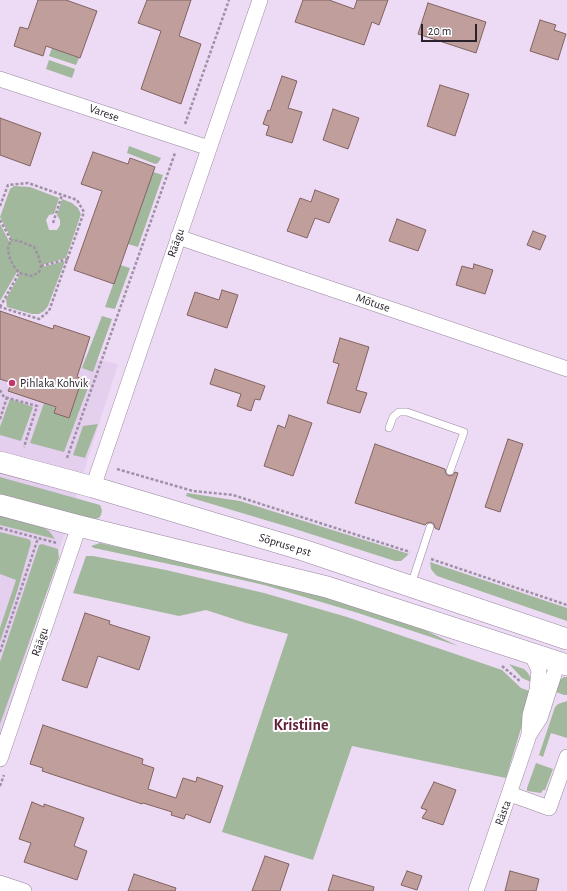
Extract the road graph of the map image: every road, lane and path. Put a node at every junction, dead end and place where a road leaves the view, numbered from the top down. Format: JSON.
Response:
{"nodes":[{"id":1,"x":229,"y":0,"type":"edge"},
{"id":2,"x":260,"y":0,"type":"edge"},
{"id":3,"x":0,"y":78,"type":"edge"},
{"id":4,"x":180,"y":139,"type":"junction"},
{"id":5,"x":209,"y":148,"type":"junction"},
{"id":6,"x":62,"y":195,"type":"junction"},
{"id":7,"x":0,"y":206,"type":"edge"},
{"id":8,"x":0,"y":220,"type":"edge"},
{"id":9,"x":53,"y":223,"type":"dead end"},
{"id":10,"x":178,"y":237,"type":"junction"},
{"id":11,"x":11,"y":240,"type":"junction"},
{"id":12,"x":68,"y":259,"type":"junction"},
{"id":13,"x":41,"y":266,"type":"junction"},
{"id":14,"x":19,"y":273,"type":"junction"},
{"id":15,"x":0,"y":307,"type":"edge"},
{"id":16,"x":567,"y":369,"type":"edge"},
{"id":17,"x":0,"y":390,"type":"edge"},
{"id":18,"x":8,"y":397,"type":"junction"},
{"id":19,"x":0,"y":418,"type":"edge"},
{"id":20,"x":389,"y":428,"type":"dead end"},
{"id":21,"x":24,"y":447,"type":"dead end"},
{"id":22,"x":67,"y":458,"type":"dead end"},
{"id":23,"x":0,"y":462,"type":"edge"},
{"id":24,"x":121,"y":470,"type":"dead end"},
{"id":25,"x":450,"y":471,"type":"dead end"},
{"id":26,"x":93,"y":487,"type":"junction"},
{"id":27,"x":0,"y":505,"type":"edge"},
{"id":28,"x":80,"y":526,"type":"junction"},
{"id":29,"x":430,"y":527,"type":"dead end"},
{"id":30,"x":0,"y":528,"type":"edge"},
{"id":31,"x":38,"y":538,"type":"junction"},
{"id":32,"x":58,"y":543,"type":"dead end"},
{"id":33,"x":421,"y":556,"type":"junction"},
{"id":34,"x":411,"y":587,"type":"junction"},
{"id":35,"x":567,"y":605,"type":"edge"},
{"id":36,"x":567,"y":639,"type":"edge"},
{"id":37,"x":0,"y":652,"type":"edge"},
{"id":38,"x":531,"y":653,"type":"junction"},
{"id":39,"x":496,"y":664,"type":"dead end"},
{"id":40,"x":563,"y":664,"type":"edge"},
{"id":41,"x":526,"y":685,"type":"dead end"},
{"id":42,"x":529,"y":735,"type":"junction"},
{"id":43,"x":567,"y":757,"type":"edge"},
{"id":44,"x":0,"y":759,"type":"edge"},
{"id":45,"x":510,"y":794,"type":"junction"},
{"id":46,"x":0,"y":883,"type":"edge"},
{"id":47,"x":24,"y":891,"type":"edge"},
{"id":48,"x":476,"y":891,"type":"edge"}],
"edges":[{"from":1,"to":4,"type":"path"},
{"from":2,"to":5,"type":"street","name":"Räägu"},
{"from":3,"to":4,"type":"street","name":"Varese"},
{"from":4,"to":5,"type":"street","name":"Varese"},
{"from":4,"to":22,"type":"path"},
{"from":5,"to":10,"type":"street","name":"Räägu"},
{"from":6,"to":7,"type":"path"},
{"from":6,"to":9,"type":"path"},
{"from":6,"to":12,"type":"path"},
{"from":8,"to":11,"type":"path"},
{"from":10,"to":16,"type":"street","name":"Mõtuse"},
{"from":10,"to":26,"type":"street","name":"Räägu"},
{"from":11,"to":13,"type":"path"},
{"from":11,"to":14,"type":"path"},
{"from":12,"to":13,"type":"path"},
{"from":12,"to":15,"type":"path"},
{"from":13,"to":14,"type":"path"},
{"from":14,"to":15,"type":"path"},
{"from":17,"to":18,"type":"path"},
{"from":18,"to":19,"type":"path"},
{"from":18,"to":21,"type":"path"},
{"from":20,"to":25,"type":"lane"},
{"from":23,"to":26,"type":"main road","name":"Sõpruse pst"},
{"from":24,"to":33,"type":"path"},
{"from":26,"to":34,"type":"main road","name":"Sõpruse pst"},
{"from":27,"to":28,"type":"main road"},
{"from":28,"to":38,"type":"main road"},
{"from":28,"to":44,"type":"street","name":"Räägu"},
{"from":29,"to":33,"type":"lane"},
{"from":30,"to":31,"type":"path"},
{"from":31,"to":32,"type":"path"},
{"from":31,"to":37,"type":"path"},
{"from":33,"to":34,"type":"lane"},
{"from":33,"to":35,"type":"path"},
{"from":34,"to":36,"type":"main road","name":"Sõpruse pst"},
{"from":38,"to":40,"type":"main road"},
{"from":38,"to":42,"type":"street","name":"Rästa"},
{"from":39,"to":41,"type":"path"},
{"from":40,"to":42,"type":"street","name":"Rästa"},
{"from":42,"to":45,"type":"street","name":"Rästa"},
{"from":43,"to":45,"type":"street"},
{"from":45,"to":48,"type":"street","name":"Rästa"},
{"from":46,"to":47,"type":"street"}]}
